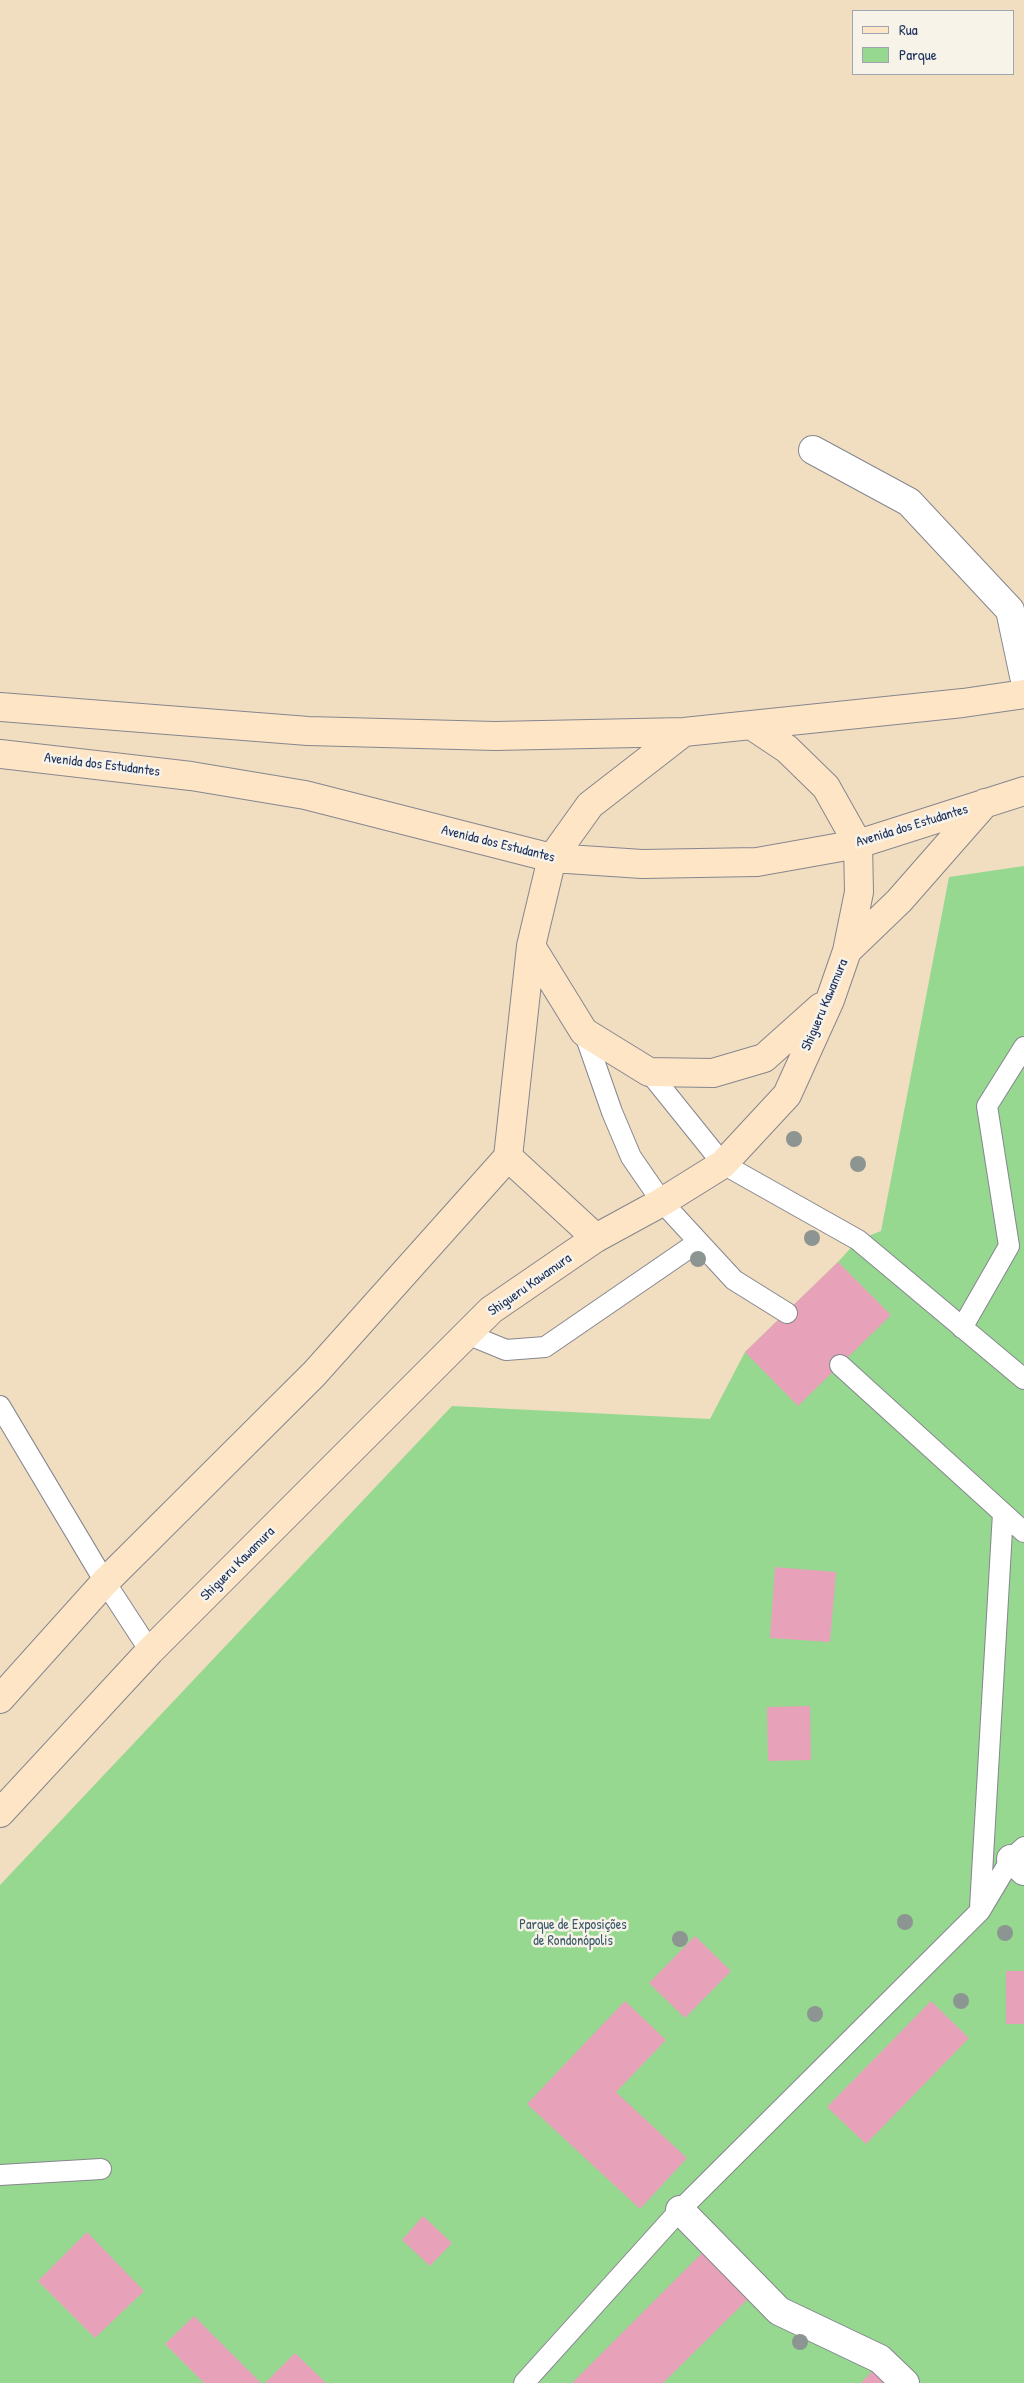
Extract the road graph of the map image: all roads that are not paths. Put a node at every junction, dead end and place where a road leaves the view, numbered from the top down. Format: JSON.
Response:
{"nodes":[{"id":1,"x":813,"y":450,"type":"dead end"},
{"id":2,"x":1024,"y":676,"type":"edge"},
{"id":3,"x":1024,"y":694,"type":"edge"},
{"id":4,"x":0,"y":707,"type":"edge"},
{"id":5,"x":751,"y":725,"type":"junction"},
{"id":6,"x":684,"y":732,"type":"junction"},
{"id":7,"x":0,"y":754,"type":"edge"},
{"id":8,"x":1024,"y":791,"type":"edge"},
{"id":9,"x":985,"y":803,"type":"junction"},
{"id":10,"x":858,"y":844,"type":"junction"},
{"id":11,"x":552,"y":858,"type":"junction"},
{"id":12,"x":532,"y":946,"type":"junction"},
{"id":13,"x":848,"y":951,"type":"junction"},
{"id":14,"x":830,"y":1000,"type":"junction"},
{"id":15,"x":584,"y":1032,"type":"junction"},
{"id":16,"x":1024,"y":1047,"type":"edge"},
{"id":17,"x":649,"y":1072,"type":"junction"},
{"id":18,"x":508,"y":1157,"type":"junction"},
{"id":19,"x":723,"y":1164,"type":"junction"},
{"id":20,"x":662,"y":1202,"type":"junction"},
{"id":21,"x":596,"y":1238,"type":"junction"},
{"id":22,"x":698,"y":1242,"type":"junction"},
{"id":23,"x":787,"y":1313,"type":"dead end"},
{"id":24,"x":962,"y":1328,"type":"junction"},
{"id":25,"x":467,"y":1334,"type":"junction"},
{"id":26,"x":840,"y":1365,"type":"dead end"},
{"id":27,"x":1024,"y":1379,"type":"edge"},
{"id":28,"x":0,"y":1406,"type":"edge"},
{"id":29,"x":1003,"y":1513,"type":"junction"},
{"id":30,"x":1024,"y":1532,"type":"edge"},
{"id":31,"x":105,"y":1582,"type":"junction"},
{"id":32,"x":150,"y":1651,"type":"junction"},
{"id":33,"x":0,"y":1699,"type":"edge"},
{"id":34,"x":0,"y":1813,"type":"edge"},
{"id":35,"x":1020,"y":1859,"type":"edge"},
{"id":36,"x":980,"y":1911,"type":"junction"},
{"id":37,"x":101,"y":2169,"type":"dead end"},
{"id":38,"x":0,"y":2175,"type":"edge"},
{"id":39,"x":680,"y":2210,"type":"junction"},
{"id":40,"x":524,"y":2383,"type":"edge"},
{"id":41,"x":905,"y":2383,"type":"edge"}],
"edges":[{"from":1,"to":2,"type":"street"},
{"from":3,"to":5,"type":"main road"},
{"from":4,"to":6,"type":"main road"},
{"from":5,"to":6,"type":"main road"},
{"from":5,"to":10,"type":"main road","name":"Shigueru Kawamura"},
{"from":6,"to":11,"type":"main road"},
{"from":7,"to":11,"type":"main road","name":"Avenida dos Estudantes"},
{"from":8,"to":9,"type":"main road","name":"Avenida dos Estudantes"},
{"from":9,"to":10,"type":"main road","name":"Avenida dos Estudantes"},
{"from":9,"to":13,"type":"main road"},
{"from":10,"to":11,"type":"main road","name":"Avenida dos Estudantes"},
{"from":10,"to":13,"type":"main road","name":"Shigueru Kawamura"},
{"from":11,"to":12,"type":"main road"},
{"from":12,"to":15,"type":"main road"},
{"from":12,"to":18,"type":"main road"},
{"from":13,"to":14,"type":"main road","name":"Shigueru Kawamura"},
{"from":14,"to":17,"type":"main road"},
{"from":14,"to":19,"type":"main road","name":"Shigueru Kawamura"},
{"from":15,"to":17,"type":"main road"},
{"from":15,"to":20,"type":"lane"},
{"from":16,"to":24,"type":"lane"},
{"from":17,"to":19,"type":"lane"},
{"from":18,"to":21,"type":"main road"},
{"from":18,"to":31,"type":"main road"},
{"from":19,"to":20,"type":"main road","name":"Shigueru Kawamura"},
{"from":19,"to":24,"type":"lane"},
{"from":20,"to":21,"type":"main road","name":"Shigueru Kawamura"},
{"from":20,"to":22,"type":"lane"},
{"from":21,"to":25,"type":"main road","name":"Shigueru Kawamura"},
{"from":22,"to":23,"type":"lane"},
{"from":22,"to":25,"type":"lane"},
{"from":24,"to":27,"type":"lane"},
{"from":25,"to":32,"type":"main road","name":"Shigueru Kawamura"},
{"from":26,"to":29,"type":"lane"},
{"from":28,"to":31,"type":"lane"},
{"from":29,"to":30,"type":"lane"},
{"from":29,"to":36,"type":"lane"},
{"from":31,"to":32,"type":"lane"},
{"from":31,"to":33,"type":"main road"},
{"from":32,"to":34,"type":"main road","name":"Shigueru Kawamura"},
{"from":35,"to":36,"type":"lane"},
{"from":36,"to":39,"type":"lane"},
{"from":37,"to":38,"type":"lane"},
{"from":39,"to":40,"type":"lane"},
{"from":39,"to":41,"type":"street"}]}
